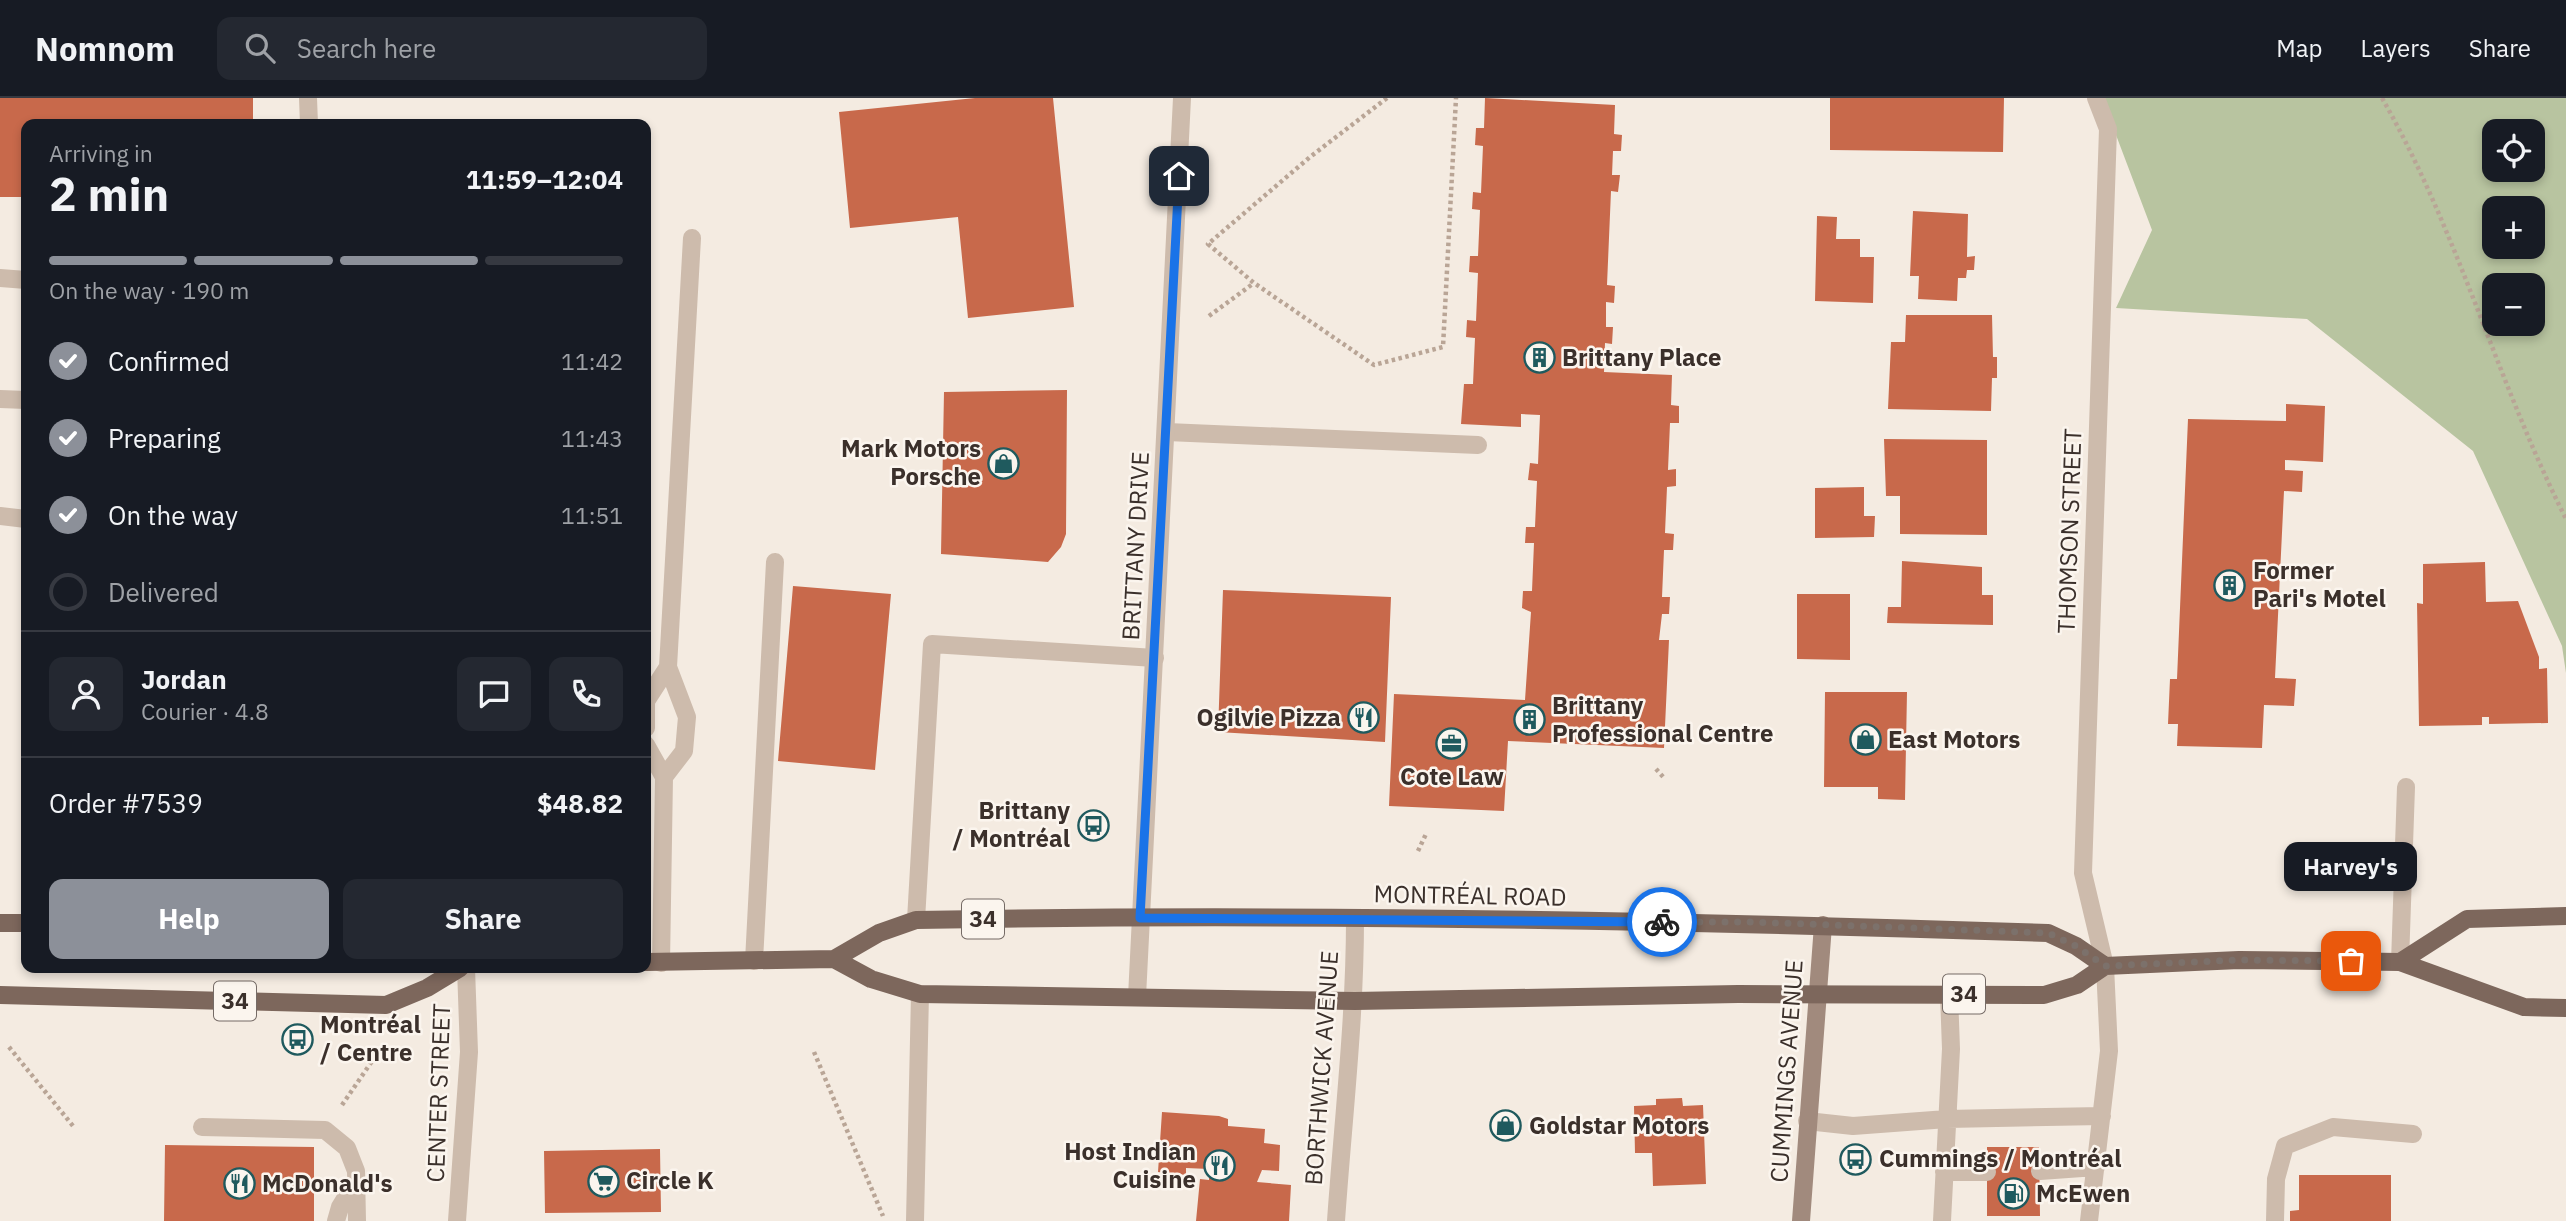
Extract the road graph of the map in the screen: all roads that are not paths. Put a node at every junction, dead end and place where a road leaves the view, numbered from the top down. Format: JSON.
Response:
{"nodes":[{"id":1,"x":309,"y":98,"type":"edge"},
{"id":2,"x":1182,"y":98,"type":"edge"},
{"id":3,"x":2096,"y":98,"type":"edge"},
{"id":4,"x":309,"y":119,"type":"edge"},
{"id":5,"x":692,"y":238,"type":"dead end"},
{"id":6,"x":0,"y":278,"type":"edge"},
{"id":7,"x":21,"y":280,"type":"edge"},
{"id":8,"x":0,"y":399,"type":"edge"},
{"id":9,"x":21,"y":400,"type":"edge"},
{"id":10,"x":1167,"y":432,"type":"junction"},
{"id":11,"x":1478,"y":445,"type":"dead end"},
{"id":12,"x":0,"y":516,"type":"edge"},
{"id":13,"x":21,"y":518,"type":"edge"},
{"id":14,"x":775,"y":562,"type":"dead end"},
{"id":15,"x":1155,"y":658,"type":"junction"},
{"id":16,"x":668,"y":667,"type":"junction"},
{"id":17,"x":651,"y":693,"type":"edge"},
{"id":18,"x":651,"y":753,"type":"edge"},
{"id":19,"x":664,"y":776,"type":"junction"},
{"id":20,"x":2406,"y":787,"type":"dead end"},
{"id":21,"x":2566,"y":916,"type":"edge"},
{"id":22,"x":1140,"y":918,"type":"junction"},
{"id":23,"x":1355,"y":919,"type":"junction"},
{"id":24,"x":916,"y":920,"type":"junction"},
{"id":25,"x":0,"y":923,"type":"edge"},
{"id":26,"x":21,"y":923,"type":"edge"},
{"id":27,"x":1823,"y":925,"type":"junction"},
{"id":28,"x":834,"y":959,"type":"junction"},
{"id":29,"x":754,"y":961,"type":"junction"},
{"id":30,"x":2400,"y":961,"type":"junction"},
{"id":31,"x":653,"y":963,"type":"edge"},
{"id":32,"x":2105,"y":966,"type":"junction"},
{"id":33,"x":452,"y":973,"type":"edge"},
{"id":34,"x":466,"y":973,"type":"edge"},
{"id":35,"x":920,"y":994,"type":"junction"},
{"id":36,"x":1817,"y":994,"type":"junction"},
{"id":37,"x":1949,"y":994,"type":"junction"},
{"id":38,"x":0,"y":995,"type":"edge"},
{"id":39,"x":1137,"y":997,"type":"junction"},
{"id":40,"x":1354,"y":1001,"type":"junction"},
{"id":41,"x":2566,"y":1008,"type":"edge"},
{"id":42,"x":2102,"y":1116,"type":"junction"},
{"id":43,"x":1947,"y":1119,"type":"junction"},
{"id":44,"x":1807,"y":1121,"type":"junction"},
{"id":45,"x":202,"y":1127,"type":"dead end"},
{"id":46,"x":2413,"y":1133,"type":"dead end"},
{"id":47,"x":2096,"y":1167,"type":"junction"},
{"id":48,"x":2040,"y":1171,"type":"dead end"},
{"id":49,"x":1944,"y":1172,"type":"junction"},
{"id":50,"x":1987,"y":1172,"type":"dead end"},
{"id":51,"x":356,"y":1181,"type":"junction"},
{"id":52,"x":336,"y":1221,"type":"edge"},
{"id":53,"x":357,"y":1221,"type":"edge"},
{"id":54,"x":457,"y":1221,"type":"edge"},
{"id":55,"x":915,"y":1221,"type":"edge"},
{"id":56,"x":1336,"y":1221,"type":"edge"},
{"id":57,"x":1801,"y":1221,"type":"edge"},
{"id":58,"x":1941,"y":1221,"type":"edge"},
{"id":59,"x":2089,"y":1221,"type":"edge"},
{"id":60,"x":2275,"y":1221,"type":"edge"}],
"edges":[{"from":1,"to":4,"type":"street"},
{"from":2,"to":10,"type":"street","name":"BRITTANY DRIVE"},
{"from":3,"to":32,"type":"street","name":"THOMSON STREET"},
{"from":5,"to":16,"type":"street"},
{"from":6,"to":7,"type":"street"},
{"from":8,"to":9,"type":"street"},
{"from":10,"to":11,"type":"street"},
{"from":10,"to":15,"type":"street","name":"BRITTANY DRIVE"},
{"from":12,"to":13,"type":"street"},
{"from":14,"to":29,"type":"street"},
{"from":15,"to":22,"type":"street","name":"BRITTANY DRIVE"},
{"from":15,"to":24,"type":"street"},
{"from":16,"to":17,"type":"street"},
{"from":16,"to":19,"type":"street"},
{"from":18,"to":19,"type":"street"},
{"from":19,"to":31,"type":"street"},
{"from":20,"to":30,"type":"street"},
{"from":21,"to":30,"type":"main road"},
{"from":22,"to":23,"type":"main road","name":"MONTRÉAL ROAD","number":"34"},
{"from":22,"to":24,"type":"main road","name":"MONTRÉAL ROAD","number":"34"},
{"from":22,"to":39,"type":"street","name":"BRITTANY DRIVE"},
{"from":23,"to":27,"type":"main road","name":"MONTRÉAL ROAD","number":"34"},
{"from":23,"to":40,"type":"street","name":"BORTHWICK AVENUE"},
{"from":24,"to":28,"type":"main road","name":"MONTRÉAL ROAD","number":"34"},
{"from":25,"to":26,"type":"main road"},
{"from":27,"to":32,"type":"main road","name":"MONTRÉAL ROAD","number":"34"},
{"from":27,"to":36,"type":"street","name":"CUMMINGS AVENUE"},
{"from":28,"to":29,"type":"main road","name":"MONTRÉAL ROAD","number":"34"},
{"from":28,"to":35,"type":"main road","name":"MONTRÉAL ROAD","number":"34"},
{"from":29,"to":31,"type":"main road","name":"MONTRÉAL ROAD","number":"34"},
{"from":30,"to":32,"type":"main road"},
{"from":30,"to":41,"type":"main road"},
{"from":32,"to":37,"type":"main road","name":"MONTRÉAL ROAD","number":"34"},
{"from":32,"to":42,"type":"street","name":"THOMSON STREET"},
{"from":33,"to":38,"type":"main road","number":"34"},
{"from":34,"to":54,"type":"street","name":"CENTER STREET"},
{"from":35,"to":39,"type":"main road","name":"MONTRÉAL ROAD","number":"34"},
{"from":35,"to":55,"type":"street"},
{"from":36,"to":37,"type":"main road","name":"MONTRÉAL ROAD","number":"34"},
{"from":36,"to":40,"type":"main road","name":"MONTRÉAL ROAD","number":"34"},
{"from":36,"to":44,"type":"street","name":"CUMMINGS AVENUE"},
{"from":37,"to":43,"type":"street"},
{"from":39,"to":40,"type":"main road","name":"MONTRÉAL ROAD","number":"34"},
{"from":40,"to":56,"type":"street","name":"BORTHWICK AVENUE"},
{"from":42,"to":43,"type":"street"},
{"from":42,"to":47,"type":"street","name":"THOMSON STREET"},
{"from":43,"to":44,"type":"street"},
{"from":43,"to":49,"type":"street"},
{"from":44,"to":57,"type":"street","name":"CUMMINGS AVENUE"},
{"from":45,"to":51,"type":"street"},
{"from":46,"to":60,"type":"street"},
{"from":47,"to":48,"type":"street"},
{"from":47,"to":59,"type":"street","name":"THOMSON STREET"},
{"from":49,"to":50,"type":"street"},
{"from":49,"to":58,"type":"street"},
{"from":51,"to":52,"type":"street"},
{"from":51,"to":53,"type":"street"}]}
